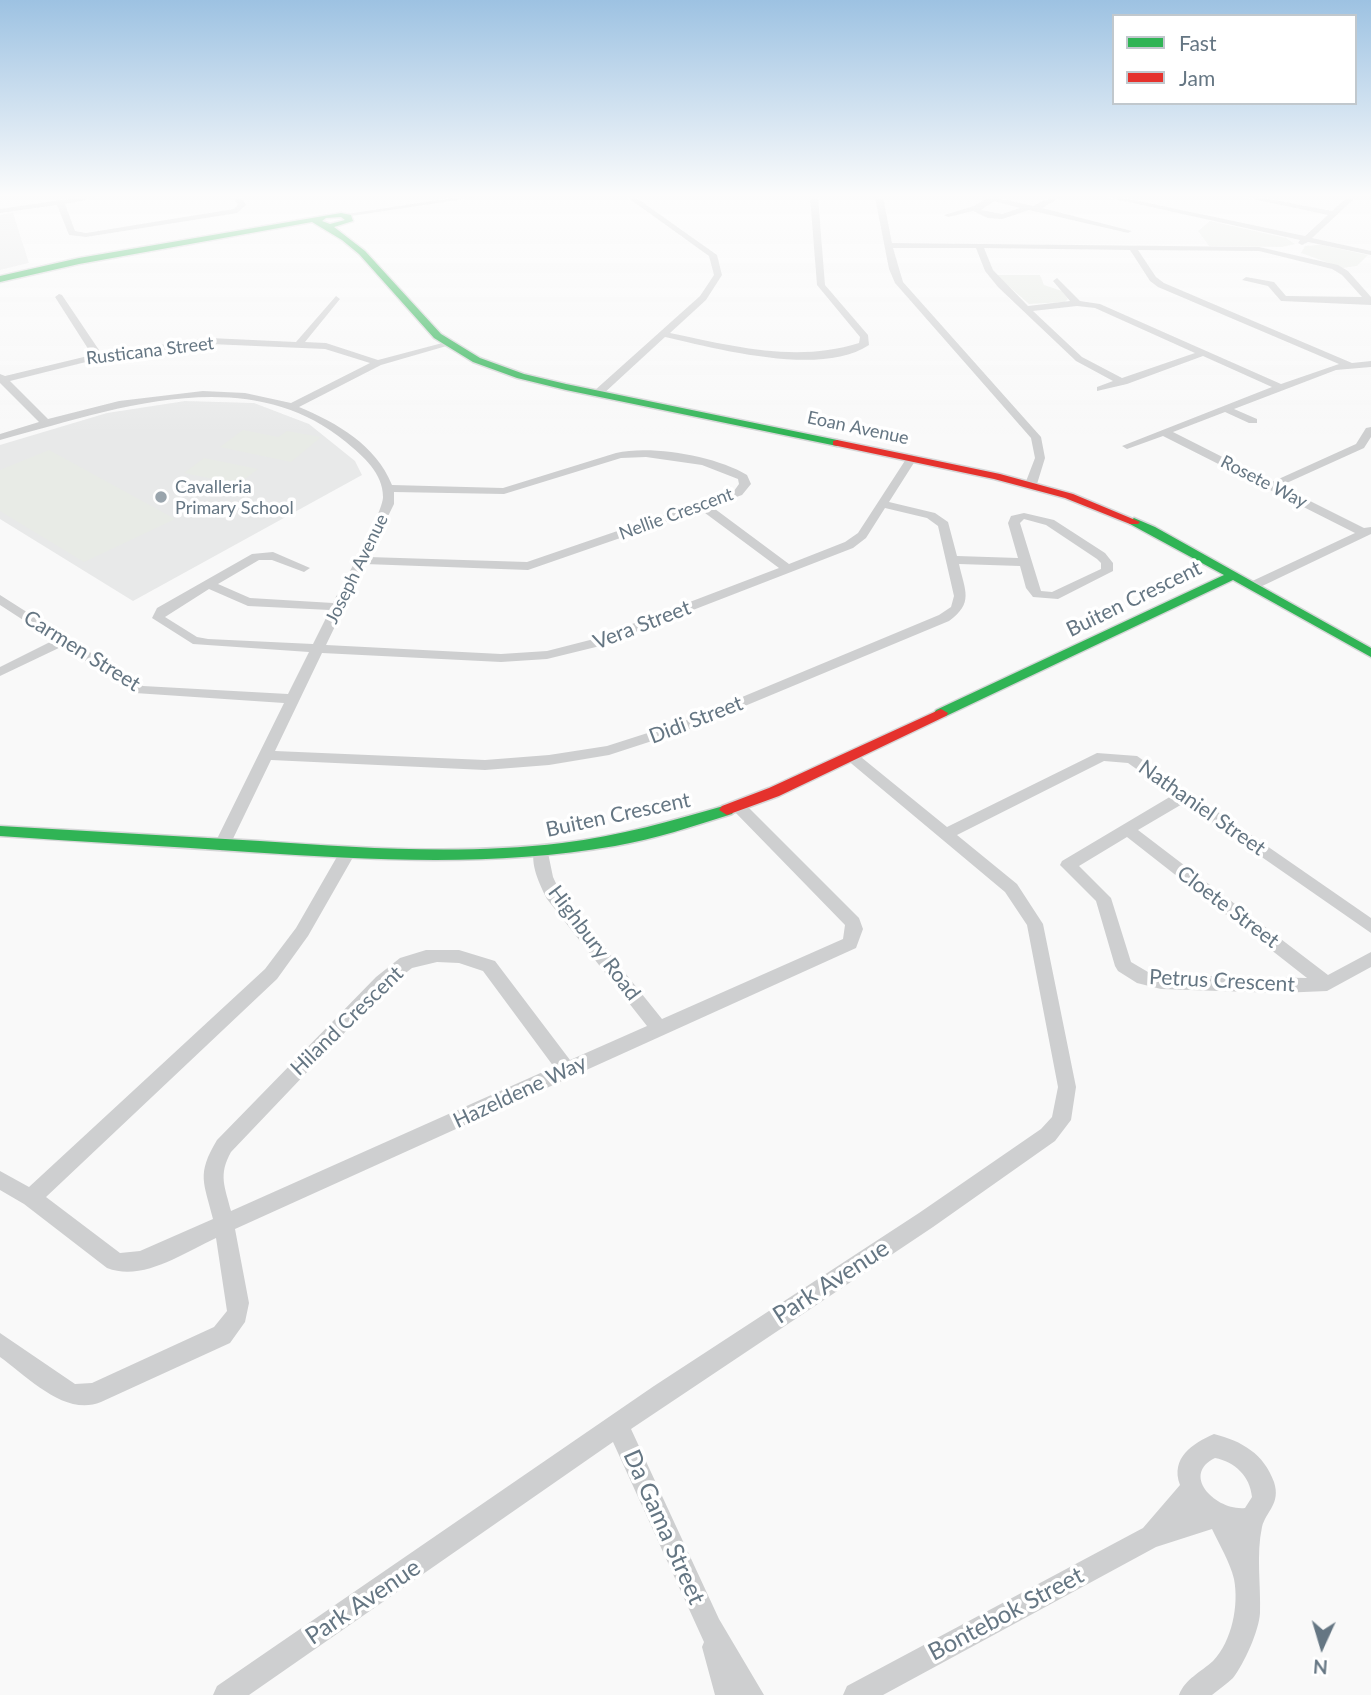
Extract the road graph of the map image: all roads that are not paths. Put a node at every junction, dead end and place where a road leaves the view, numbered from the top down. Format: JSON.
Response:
{"nodes":[{"id":1,"x":381,"y":276,"type":"edge"},
{"id":2,"x":716,"y":276,"type":"edge"},
{"id":3,"x":819,"y":276,"type":"edge"},
{"id":4,"x":895,"y":276,"type":"edge"},
{"id":5,"x":993,"y":276,"type":"edge"},
{"id":6,"x":1151,"y":276,"type":"edge"},
{"id":7,"x":1345,"y":276,"type":"edge"},
{"id":8,"x":1057,"y":281,"type":"dead end"},
{"id":9,"x":1357,"y":287,"type":"junction"},
{"id":10,"x":1371,"y":287,"type":"edge"},
{"id":11,"x":59,"y":297,"type":"dead end"},
{"id":12,"x":336,"y":299,"type":"dead end"},
{"id":13,"x":1284,"y":299,"type":"dead end"},
{"id":14,"x":1370,"y":301,"type":"edge"},
{"id":15,"x":1077,"y":303,"type":"junction"},
{"id":16,"x":1026,"y":309,"type":"junction"},
{"id":17,"x":664,"y":334,"type":"junction"},
{"id":18,"x":1300,"y":335,"type":"dead end"},
{"id":19,"x":1289,"y":339,"type":"junction"},
{"id":20,"x":447,"y":343,"type":"junction"},
{"id":21,"x":299,"y":344,"type":"junction"},
{"id":22,"x":1203,"y":353,"type":"junction"},
{"id":23,"x":99,"y":356,"type":"junction"},
{"id":24,"x":378,"y":363,"type":"junction"},
{"id":25,"x":1348,"y":364,"type":"junction"},
{"id":26,"x":1371,"y":365,"type":"edge"},
{"id":27,"x":2,"y":379,"type":"edge"},
{"id":28,"x":1123,"y":382,"type":"junction"},
{"id":29,"x":1280,"y":387,"type":"junction"},
{"id":30,"x":1101,"y":389,"type":"dead end"},
{"id":31,"x":598,"y":393,"type":"junction"},
{"id":32,"x":291,"y":407,"type":"junction"},
{"id":33,"x":1225,"y":408,"type":"junction"},
{"id":34,"x":1253,"y":421,"type":"dead end"},
{"id":35,"x":46,"y":423,"type":"junction"},
{"id":36,"x":1370,"y":430,"type":"edge"},
{"id":37,"x":1164,"y":432,"type":"junction"},
{"id":38,"x":0,"y":437,"type":"edge"},
{"id":39,"x":1127,"y":446,"type":"dead end"},
{"id":40,"x":912,"y":458,"type":"junction"},
{"id":41,"x":1031,"y":484,"type":"junction"},
{"id":42,"x":1272,"y":486,"type":"junction"},
{"id":43,"x":387,"y":488,"type":"junction"},
{"id":44,"x":883,"y":504,"type":"junction"},
{"id":45,"x":704,"y":506,"type":"junction"},
{"id":46,"x":1367,"y":531,"type":"edge"},
{"id":47,"x":361,"y":560,"type":"junction"},
{"id":48,"x":952,"y":560,"type":"junction"},
{"id":49,"x":1025,"y":562,"type":"junction"},
{"id":50,"x":304,"y":568,"type":"dead end"},
{"id":51,"x":788,"y":569,"type":"junction"},
{"id":52,"x":1234,"y":575,"type":"junction"},
{"id":53,"x":207,"y":584,"type":"junction"},
{"id":54,"x":1252,"y":586,"type":"junction"},
{"id":55,"x":0,"y":599,"type":"edge"},
{"id":56,"x":338,"y":607,"type":"junction"},
{"id":57,"x":62,"y":641,"type":"junction"},
{"id":58,"x":318,"y":649,"type":"junction"},
{"id":59,"x":1371,"y":653,"type":"edge"},
{"id":60,"x":0,"y":672,"type":"edge"},
{"id":61,"x":293,"y":699,"type":"junction"},
{"id":62,"x":266,"y":755,"type":"junction"},
{"id":63,"x":851,"y":756,"type":"junction"},
{"id":64,"x":1185,"y":795,"type":"junction"},
{"id":65,"x":738,"y":806,"type":"junction"},
{"id":66,"x":1128,"y":830,"type":"junction"},
{"id":67,"x":0,"y":831,"type":"edge"},
{"id":68,"x":946,"y":834,"type":"junction"},
{"id":69,"x":222,"y":845,"type":"junction"},
{"id":70,"x":348,"y":852,"type":"junction"},
{"id":71,"x":541,"y":852,"type":"junction"},
{"id":72,"x":1371,"y":927,"type":"edge"},
{"id":73,"x":1371,"y":959,"type":"edge"},
{"id":74,"x":1327,"y":984,"type":"junction"},
{"id":75,"x":659,"y":1029,"type":"junction"},
{"id":76,"x":566,"y":1069,"type":"junction"},
{"id":77,"x":0,"y":1180,"type":"edge"},
{"id":78,"x":31,"y":1198,"type":"junction"},
{"id":79,"x":224,"y":1223,"type":"junction"},
{"id":80,"x":0,"y":1344,"type":"edge"},
{"id":81,"x":618,"y":1427,"type":"junction"},
{"id":82,"x":1192,"y":1489,"type":"junction"},
{"id":83,"x":1217,"y":1517,"type":"junction"},
{"id":84,"x":1251,"y":1520,"type":"junction"},
{"id":85,"x":1150,"y":1537,"type":"junction"},
{"id":86,"x":1246,"y":1578,"type":"junction"},
{"id":87,"x":710,"y":1628,"type":"junction"},
{"id":88,"x":854,"y":1694,"type":"edge"},
{"id":89,"x":226,"y":1695,"type":"edge"},
{"id":90,"x":728,"y":1695,"type":"edge"},
{"id":91,"x":751,"y":1695,"type":"edge"},
{"id":92,"x":1192,"y":1695,"type":"edge"}],
"edges":[{"from":1,"to":20,"type":"street","name":"Eoan Avenue"},
{"from":2,"to":17,"type":"street"},
{"from":3,"to":17,"type":"street"},
{"from":4,"to":41,"type":"street"},
{"from":5,"to":16,"type":"street"},
{"from":6,"to":19,"type":"street"},
{"from":7,"to":9,"type":"street"},
{"from":8,"to":15,"type":"street"},
{"from":9,"to":10,"type":"street"},
{"from":9,"to":14,"type":"street"},
{"from":11,"to":23,"type":"street"},
{"from":12,"to":21,"type":"street"},
{"from":13,"to":14,"type":"street"},
{"from":15,"to":16,"type":"street"},
{"from":15,"to":22,"type":"street"},
{"from":16,"to":28,"type":"street"},
{"from":17,"to":31,"type":"street"},
{"from":18,"to":19,"type":"street"},
{"from":19,"to":25,"type":"street"},
{"from":20,"to":24,"type":"street"},
{"from":20,"to":31,"type":"street","name":"Eoan Avenue"},
{"from":21,"to":23,"type":"street","name":"Rusticana Street"},
{"from":21,"to":24,"type":"street","name":"Rusticana Street"},
{"from":22,"to":28,"type":"street"},
{"from":22,"to":29,"type":"street"},
{"from":23,"to":27,"type":"street","name":"Rusticana Street"},
{"from":24,"to":32,"type":"street"},
{"from":25,"to":26,"type":"street"},
{"from":25,"to":29,"type":"street"},
{"from":27,"to":35,"type":"street"},
{"from":28,"to":30,"type":"street"},
{"from":29,"to":33,"type":"street"},
{"from":31,"to":40,"type":"street","name":"Eoan Avenue"},
{"from":32,"to":35,"type":"street","name":"Joseph Avenue"},
{"from":32,"to":43,"type":"street","name":"Joseph Avenue"},
{"from":33,"to":34,"type":"street"},
{"from":33,"to":37,"type":"street"},
{"from":35,"to":38,"type":"street","name":"Joseph Avenue"},
{"from":36,"to":42,"type":"street"},
{"from":37,"to":39,"type":"street"},
{"from":37,"to":42,"type":"street","name":"Rosete Way"},
{"from":40,"to":41,"type":"street","name":"Eoan Avenue"},
{"from":40,"to":44,"type":"street","name":"Vera Street"},
{"from":41,"to":52,"type":"street","name":"Eoan Avenue"},
{"from":42,"to":46,"type":"street","name":"Rosete Way"},
{"from":43,"to":45,"type":"street","name":"Nellie Crescent"},
{"from":43,"to":47,"type":"street","name":"Joseph Avenue"},
{"from":44,"to":48,"type":"street","name":"Didi Street"},
{"from":44,"to":51,"type":"street","name":"Vera Street"},
{"from":45,"to":47,"type":"street","name":"Nellie Crescent"},
{"from":45,"to":51,"type":"street"},
{"from":46,"to":54,"type":"street"},
{"from":47,"to":56,"type":"street","name":"Joseph Avenue"},
{"from":48,"to":49,"type":"street"},
{"from":48,"to":62,"type":"street","name":"Didi Street"},
{"from":49,"to":49,"type":"street"},
{"from":50,"to":53,"type":"street"},
{"from":51,"to":58,"type":"street","name":"Vera Street"},
{"from":52,"to":54,"type":"street","name":"Eoan Avenue"},
{"from":52,"to":63,"type":"street","name":"Buiten Crescent"},
{"from":53,"to":56,"type":"street"},
{"from":53,"to":58,"type":"street","name":"Vera Street"},
{"from":54,"to":59,"type":"street","name":"Eoan Avenue"},
{"from":55,"to":57,"type":"street","name":"Carmen Street"},
{"from":56,"to":58,"type":"street","name":"Joseph Avenue"},
{"from":57,"to":60,"type":"street"},
{"from":57,"to":61,"type":"street","name":"Carmen Street"},
{"from":58,"to":61,"type":"street","name":"Joseph Avenue"},
{"from":61,"to":62,"type":"street","name":"Joseph Avenue"},
{"from":62,"to":69,"type":"street","name":"Joseph Avenue"},
{"from":63,"to":65,"type":"street","name":"Buiten Crescent"},
{"from":63,"to":68,"type":"street","name":"Park Avenue"},
{"from":64,"to":66,"type":"street","name":"Petrus Crescent"},
{"from":64,"to":68,"type":"street","name":"Nathaniel Street"},
{"from":64,"to":72,"type":"street","name":"Nathaniel Street"},
{"from":65,"to":71,"type":"street","name":"Buiten Crescent"},
{"from":65,"to":75,"type":"street","name":"Hazeldene Way"},
{"from":66,"to":74,"type":"street","name":"Cloete Street"},
{"from":66,"to":74,"type":"street","name":"Petrus Crescent"},
{"from":67,"to":69,"type":"street","name":"Buiten Crescent"},
{"from":68,"to":81,"type":"street","name":"Park Avenue"},
{"from":69,"to":70,"type":"street","name":"Buiten Crescent"},
{"from":70,"to":71,"type":"street","name":"Buiten Crescent"},
{"from":70,"to":78,"type":"street"},
{"from":71,"to":75,"type":"street","name":"Highbury Road"},
{"from":73,"to":74,"type":"street"},
{"from":75,"to":76,"type":"street","name":"Hazeldene Way"},
{"from":76,"to":79,"type":"street","name":"Hazeldene Way"},
{"from":76,"to":79,"type":"street","name":"Hiland Crescent"},
{"from":77,"to":78,"type":"street","name":"Hazeldene Way"},
{"from":78,"to":79,"type":"street","name":"Hazeldene Way"},
{"from":79,"to":80,"type":"street","name":"Hiland Crescent"},
{"from":81,"to":87,"type":"street","name":"Da Gama Street"},
{"from":81,"to":89,"type":"street","name":"Park Avenue"},
{"from":82,"to":83,"type":"street"},
{"from":82,"to":84,"type":"street"},
{"from":82,"to":85,"type":"street","name":"Bontebok Street"},
{"from":83,"to":84,"type":"street"},
{"from":83,"to":85,"type":"street","name":"Bontebok Street"},
{"from":83,"to":86,"type":"street"},
{"from":84,"to":86,"type":"street"},
{"from":85,"to":88,"type":"street","name":"Bontebok Street"},
{"from":86,"to":92,"type":"street"},
{"from":87,"to":90,"type":"street","name":"Da Gama Street"},
{"from":87,"to":91,"type":"street","name":"Da Gama Street"}]}
